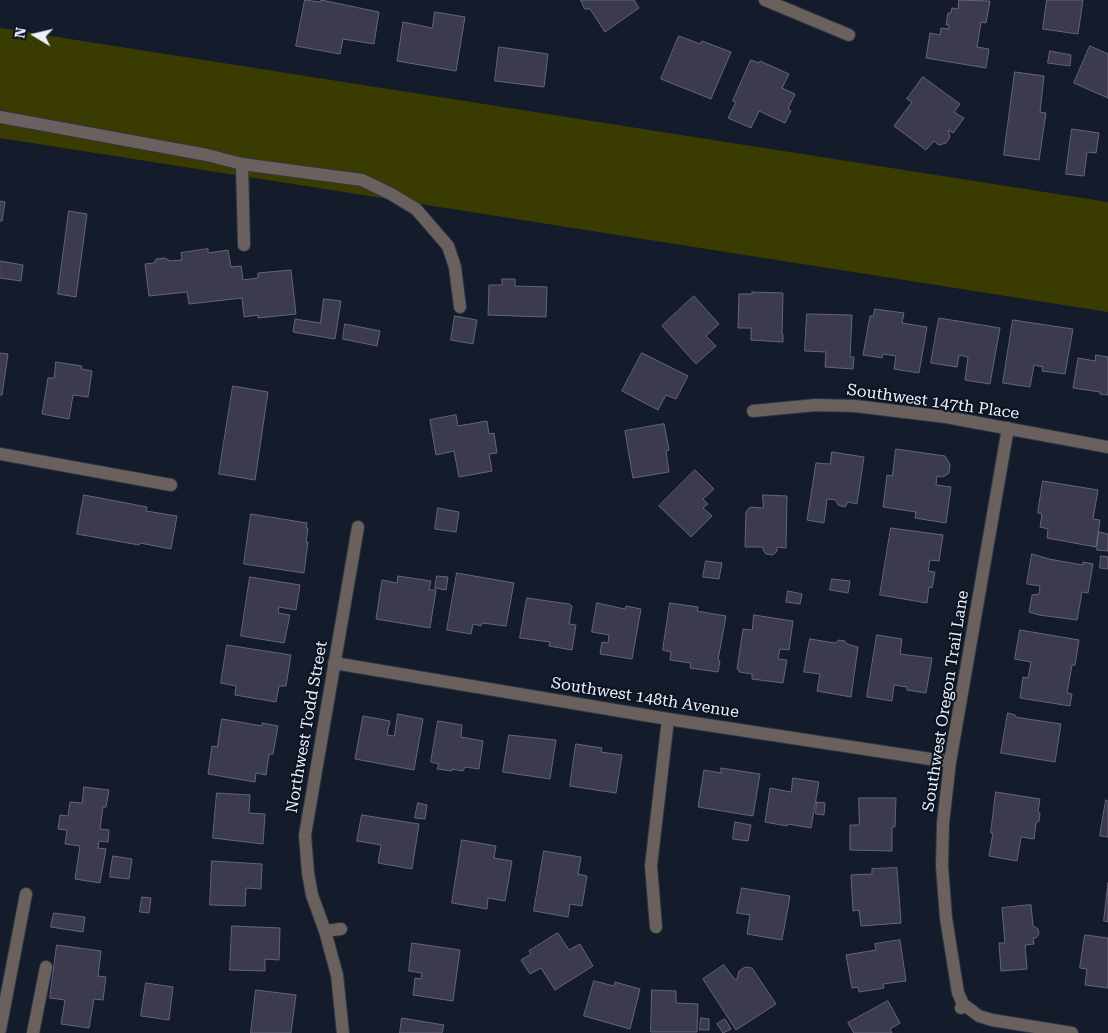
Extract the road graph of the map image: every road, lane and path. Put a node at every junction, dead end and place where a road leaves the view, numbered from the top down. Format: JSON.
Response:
{"nodes":[{"id":1,"x":765,"y":0,"type":"edge"},
{"id":2,"x":849,"y":36,"type":"dead end"},
{"id":3,"x":0,"y":117,"type":"edge"},
{"id":4,"x":242,"y":164,"type":"junction"},
{"id":5,"x":244,"y":245,"type":"dead end"},
{"id":6,"x":460,"y":307,"type":"dead end"},
{"id":7,"x":754,"y":411,"type":"dead end"},
{"id":8,"x":1008,"y":428,"type":"junction"},
{"id":9,"x":1108,"y":446,"type":"edge"},
{"id":10,"x":0,"y":454,"type":"edge"},
{"id":11,"x":172,"y":485,"type":"dead end"},
{"id":12,"x":358,"y":528,"type":"dead end"},
{"id":13,"x":334,"y":663,"type":"junction"},
{"id":14,"x":668,"y":719,"type":"junction"},
{"id":15,"x":950,"y":762,"type":"junction"},
{"id":16,"x":26,"y":894,"type":"dead end"},
{"id":17,"x":656,"y":927,"type":"dead end"},
{"id":18,"x":341,"y":929,"type":"dead end"},
{"id":19,"x":325,"y":931,"type":"junction"},
{"id":20,"x":46,"y":967,"type":"dead end"},
{"id":21,"x":0,"y":1030,"type":"edge"},
{"id":22,"x":33,"y":1033,"type":"edge"},
{"id":23,"x":343,"y":1033,"type":"edge"},
{"id":24,"x":1072,"y":1033,"type":"edge"}],
"edges":[{"from":1,"to":2,"type":"street"},
{"from":3,"to":4,"type":"street"},
{"from":4,"to":5,"type":"street"},
{"from":4,"to":6,"type":"street"},
{"from":7,"to":8,"type":"street","name":"Southwest 147th Place"},
{"from":8,"to":9,"type":"street","name":"Southwest 147th Place"},
{"from":8,"to":15,"type":"street","name":"Southwest Oregon Trail Lane"},
{"from":10,"to":11,"type":"street"},
{"from":12,"to":13,"type":"street","name":"Northwest Todd Street"},
{"from":13,"to":14,"type":"street","name":"Southwest 148th Avenue"},
{"from":13,"to":19,"type":"street","name":"Northwest Todd Street"},
{"from":14,"to":15,"type":"street","name":"Southwest 148th Avenue"},
{"from":14,"to":17,"type":"street"},
{"from":15,"to":24,"type":"street","name":"Southwest Oregon Trail Lane"},
{"from":16,"to":21,"type":"street"},
{"from":18,"to":19,"type":"street"},
{"from":19,"to":23,"type":"street","name":"Northwest Todd Street"},
{"from":20,"to":22,"type":"street"}]}
